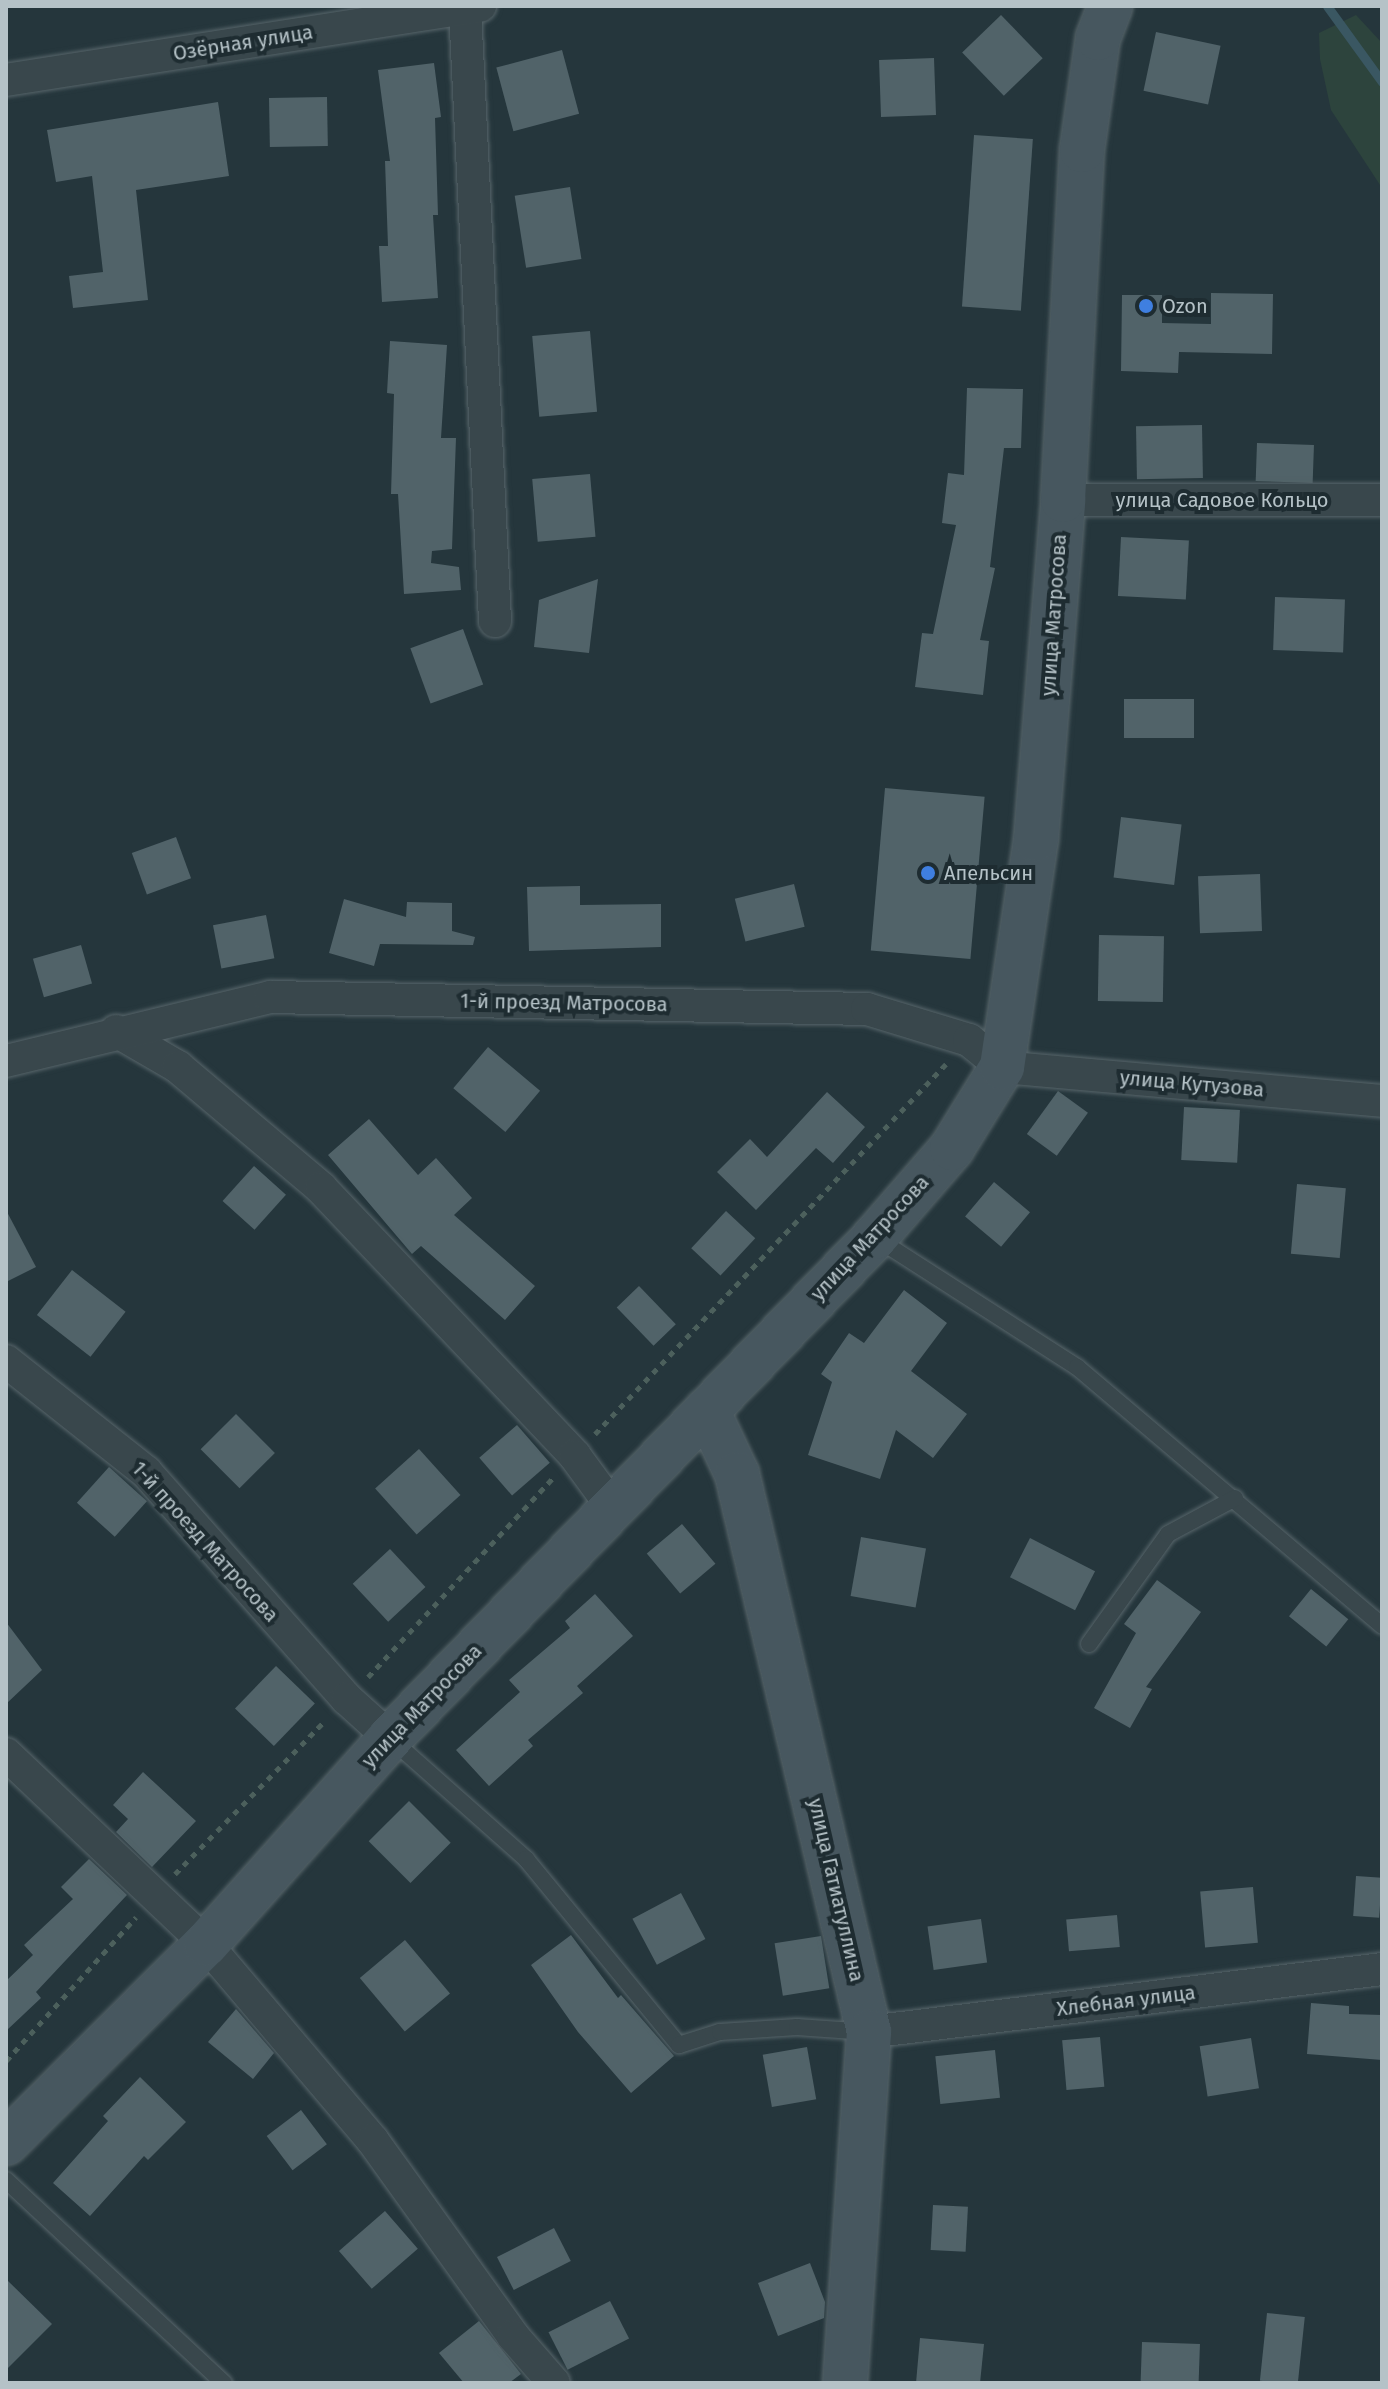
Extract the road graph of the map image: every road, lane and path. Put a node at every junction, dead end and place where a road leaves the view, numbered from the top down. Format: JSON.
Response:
{"nodes":[{"id":1,"x":473,"y":7,"type":"edge"},
{"id":2,"x":1104,"y":15,"type":"edge"},
{"id":3,"x":6,"y":80,"type":"edge"},
{"id":4,"x":1063,"y":500,"type":"junction"},
{"id":5,"x":1382,"y":500,"type":"edge"},
{"id":6,"x":495,"y":621,"type":"dead end"},
{"id":7,"x":116,"y":1031,"type":"junction"},
{"id":8,"x":985,"y":1054,"type":"junction"},
{"id":9,"x":6,"y":1061,"type":"edge"},
{"id":10,"x":1382,"y":1101,"type":"edge"},
{"id":11,"x":875,"y":1237,"type":"junction"},
{"id":12,"x":6,"y":1361,"type":"edge"},
{"id":13,"x":707,"y":1410,"type":"junction"},
{"id":14,"x":575,"y":1456,"type":"junction"},
{"id":15,"x":1235,"y":1498,"type":"junction"},
{"id":16,"x":613,"y":1508,"type":"junction"},
{"id":17,"x":1382,"y":1626,"type":"edge"},
{"id":18,"x":1089,"y":1644,"type":"dead end"},
{"id":19,"x":347,"y":1699,"type":"junction"},
{"id":20,"x":390,"y":1738,"type":"junction"},
{"id":21,"x":6,"y":1754,"type":"edge"},
{"id":22,"x":155,"y":1896,"type":"junction"},
{"id":23,"x":206,"y":1944,"type":"junction"},
{"id":24,"x":1382,"y":1969,"type":"edge"},
{"id":25,"x":869,"y":2032,"type":"junction"},
{"id":26,"x":6,"y":2061,"type":"edge"},
{"id":27,"x":6,"y":2143,"type":"edge"},
{"id":28,"x":6,"y":2180,"type":"edge"},
{"id":29,"x":224,"y":2383,"type":"edge"},
{"id":30,"x":554,"y":2383,"type":"edge"},
{"id":31,"x":845,"y":2383,"type":"edge"}],
"edges":[{"from":1,"to":3,"type":"street","name":"Озёрная улица"},
{"from":1,"to":6,"type":"street"},
{"from":2,"to":4,"type":"main road","name":"улица Матросова"},
{"from":4,"to":5,"type":"street","name":"улица Садовое Кольцо"},
{"from":4,"to":8,"type":"main road","name":"улица Матросова"},
{"from":7,"to":8,"type":"street","name":"1-й проезд Матросова"},
{"from":7,"to":9,"type":"street","name":"1-й проезд Матросова"},
{"from":7,"to":14,"type":"street"},
{"from":8,"to":10,"type":"street","name":"улица Кутузова"},
{"from":8,"to":11,"type":"main road","name":"улица Матросова"},
{"from":8,"to":14,"type":"path"},
{"from":11,"to":13,"type":"main road","name":"улица Матросова"},
{"from":11,"to":15,"type":"lane"},
{"from":12,"to":19,"type":"street","name":"1-й проезд Матросова"},
{"from":13,"to":16,"type":"main road","name":"улица Матросова"},
{"from":13,"to":25,"type":"main road","name":"улица Гатиатуллина"},
{"from":14,"to":16,"type":"street"},
{"from":14,"to":19,"type":"path"},
{"from":15,"to":17,"type":"lane"},
{"from":15,"to":18,"type":"lane"},
{"from":16,"to":20,"type":"main road","name":"улица Матросова"},
{"from":19,"to":20,"type":"street","name":"1-й проезд Матросова"},
{"from":19,"to":22,"type":"path"},
{"from":20,"to":23,"type":"main road","name":"улица Матросова"},
{"from":20,"to":25,"type":"lane"},
{"from":21,"to":22,"type":"street"},
{"from":22,"to":23,"type":"street"},
{"from":22,"to":26,"type":"path"},
{"from":23,"to":27,"type":"main road","name":"улица Матросова"},
{"from":23,"to":30,"type":"street"},
{"from":24,"to":25,"type":"street","name":"Хлебная улица"},
{"from":25,"to":31,"type":"main road","name":"улица Гатиатуллина"},
{"from":28,"to":29,"type":"lane"}]}
